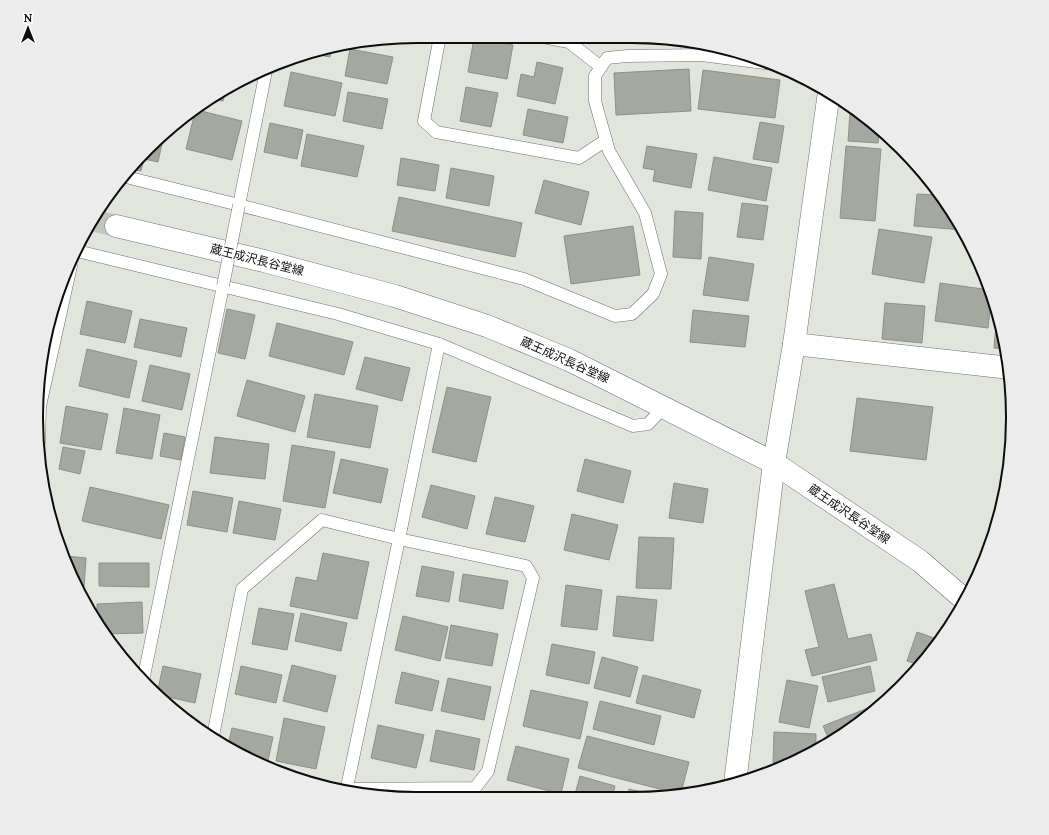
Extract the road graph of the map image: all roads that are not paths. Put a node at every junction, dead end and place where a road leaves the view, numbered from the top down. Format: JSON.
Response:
{"nodes":[{"id":1,"x":439,"y":43,"type":"edge"},
{"id":2,"x":570,"y":43,"type":"edge"},
{"id":3,"x":743,"y":60,"type":"edge"},
{"id":4,"x":601,"y":67,"type":"junction"},
{"id":5,"x":265,"y":76,"type":"edge"},
{"id":6,"x":828,"y":99,"type":"edge"},
{"id":7,"x":606,"y":140,"type":"junction"},
{"id":8,"x":130,"y":178,"type":"edge"},
{"id":9,"x":239,"y":205,"type":"junction"},
{"id":10,"x":116,"y":226,"type":"tunnel mouth"},
{"id":11,"x":82,"y":252,"type":"edge"},
{"id":12,"x":223,"y":286,"type":"junction"},
{"id":13,"x":66,"y":290,"type":"edge"},
{"id":14,"x":439,"y":344,"type":"junction"},
{"id":15,"x":794,"y":344,"type":"junction"},
{"id":16,"x":1003,"y":367,"type":"edge"},
{"id":17,"x":45,"y":385,"type":"edge"},
{"id":18,"x":664,"y":407,"type":"junction"},
{"id":19,"x":774,"y":463,"type":"junction"},
{"id":20,"x":399,"y":540,"type":"junction"},
{"id":21,"x":960,"y":596,"type":"edge"},
{"id":22,"x":145,"y":673,"type":"edge"},
{"id":23,"x":213,"y":731,"type":"edge"},
{"id":24,"x":736,"y":777,"type":"edge"},
{"id":25,"x":344,"y":785,"type":"edge"},
{"id":26,"x":375,"y":790,"type":"edge"}],
"edges":[{"from":1,"to":7,"type":"lane"},
{"from":2,"to":4,"type":"lane"},
{"from":3,"to":4,"type":"lane"},
{"from":4,"to":7,"type":"lane"},
{"from":5,"to":9,"type":"lane"},
{"from":6,"to":15,"type":"main road"},
{"from":7,"to":9,"type":"lane"},
{"from":8,"to":9,"type":"lane"},
{"from":9,"to":12,"type":"lane","bridge":true},
{"from":10,"to":18,"type":"main road","name":"蔵王成沢長谷堂線"},
{"from":11,"to":12,"type":"lane"},
{"from":12,"to":14,"type":"lane"},
{"from":12,"to":22,"type":"lane"},
{"from":13,"to":17,"type":"lane"},
{"from":14,"to":18,"type":"lane"},
{"from":14,"to":20,"type":"lane"},
{"from":15,"to":16,"type":"main road"},
{"from":15,"to":19,"type":"main road"},
{"from":18,"to":19,"type":"main road","name":"蔵王成沢長谷堂線"},
{"from":19,"to":21,"type":"main road","name":"蔵王成沢長谷堂線"},
{"from":19,"to":24,"type":"main road"},
{"from":20,"to":23,"type":"lane"},
{"from":20,"to":25,"type":"lane"},
{"from":20,"to":26,"type":"lane"}]}
